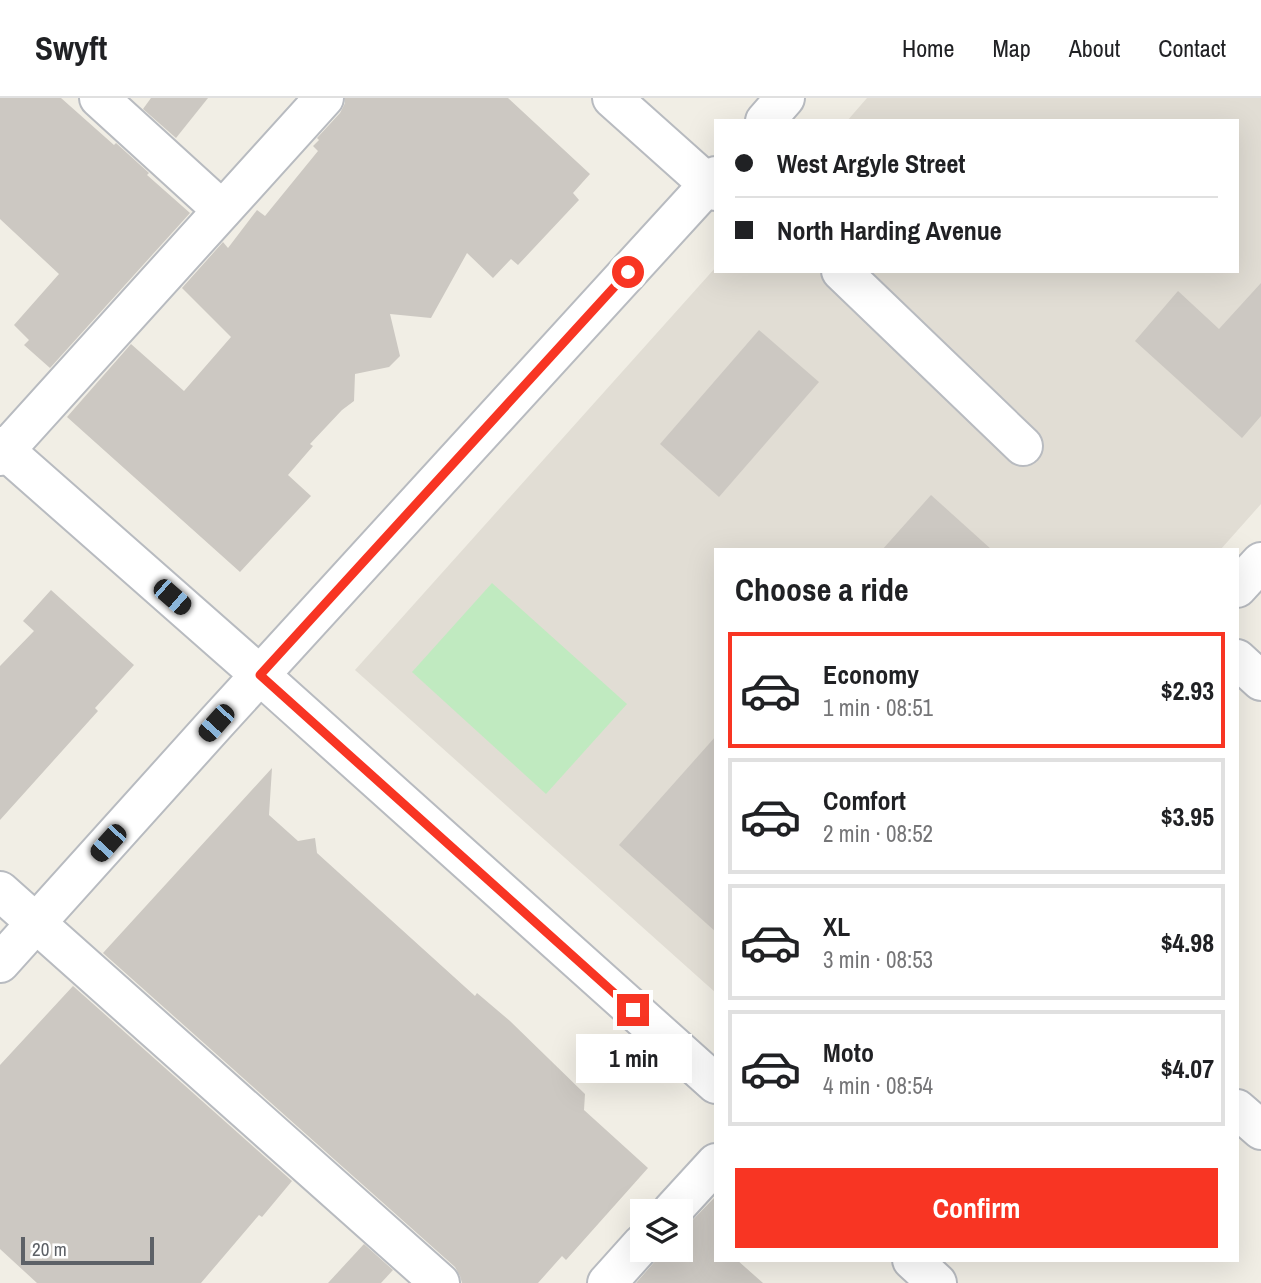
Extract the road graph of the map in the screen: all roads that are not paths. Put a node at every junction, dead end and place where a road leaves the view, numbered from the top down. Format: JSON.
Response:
{"nodes":[{"id":1,"x":99,"y":98,"type":"edge"},
{"id":2,"x":324,"y":98,"type":"edge"},
{"id":3,"x":612,"y":98,"type":"edge"},
{"id":4,"x":785,"y":98,"type":"edge"},
{"id":5,"x":767,"y":119,"type":"edge"},
{"id":6,"x":713,"y":184,"type":"edge"},
{"id":7,"x":222,"y":210,"type":"junction"},
{"id":8,"x":843,"y":273,"type":"edge"},
{"id":9,"x":1023,"y":446,"type":"dead end"},
{"id":10,"x":2,"y":450,"type":"edge"},
{"id":11,"x":1261,"y":562,"type":"edge"},
{"id":12,"x":1239,"y":586,"type":"edge"},
{"id":13,"x":1239,"y":661,"type":"edge"},
{"id":14,"x":260,"y":675,"type":"junction"},
{"id":15,"x":1261,"y":681,"type":"edge"},
{"id":16,"x":0,"y":891,"type":"edge"},
{"id":17,"x":36,"y":923,"type":"junction"},
{"id":18,"x":0,"y":963,"type":"edge"},
{"id":19,"x":714,"y":1082,"type":"edge"},
{"id":20,"x":1239,"y":1110,"type":"edge"},
{"id":21,"x":1261,"y":1130,"type":"edge"},
{"id":22,"x":714,"y":1165,"type":"edge"},
{"id":23,"x":683,"y":1199,"type":"edge"},
{"id":24,"x":630,"y":1257,"type":"edge"},
{"id":25,"x":914,"y":1262,"type":"edge"},
{"id":26,"x":440,"y":1283,"type":"edge"},
{"id":27,"x":607,"y":1283,"type":"edge"},
{"id":28,"x":937,"y":1283,"type":"edge"}],
"edges":[{"from":1,"to":7,"type":"street"},
{"from":2,"to":7,"type":"street"},
{"from":3,"to":6,"type":"street"},
{"from":4,"to":5,"type":"street"},
{"from":6,"to":14,"type":"street"},
{"from":7,"to":10,"type":"street"},
{"from":8,"to":9,"type":"street"},
{"from":10,"to":14,"type":"street"},
{"from":11,"to":12,"type":"street"},
{"from":13,"to":15,"type":"street"},
{"from":14,"to":17,"type":"street"},
{"from":14,"to":19,"type":"street"},
{"from":16,"to":17,"type":"street"},
{"from":17,"to":18,"type":"street"},
{"from":17,"to":26,"type":"street"},
{"from":20,"to":21,"type":"street"},
{"from":22,"to":23,"type":"street"},
{"from":24,"to":27,"type":"street"},
{"from":25,"to":28,"type":"street"}]}
